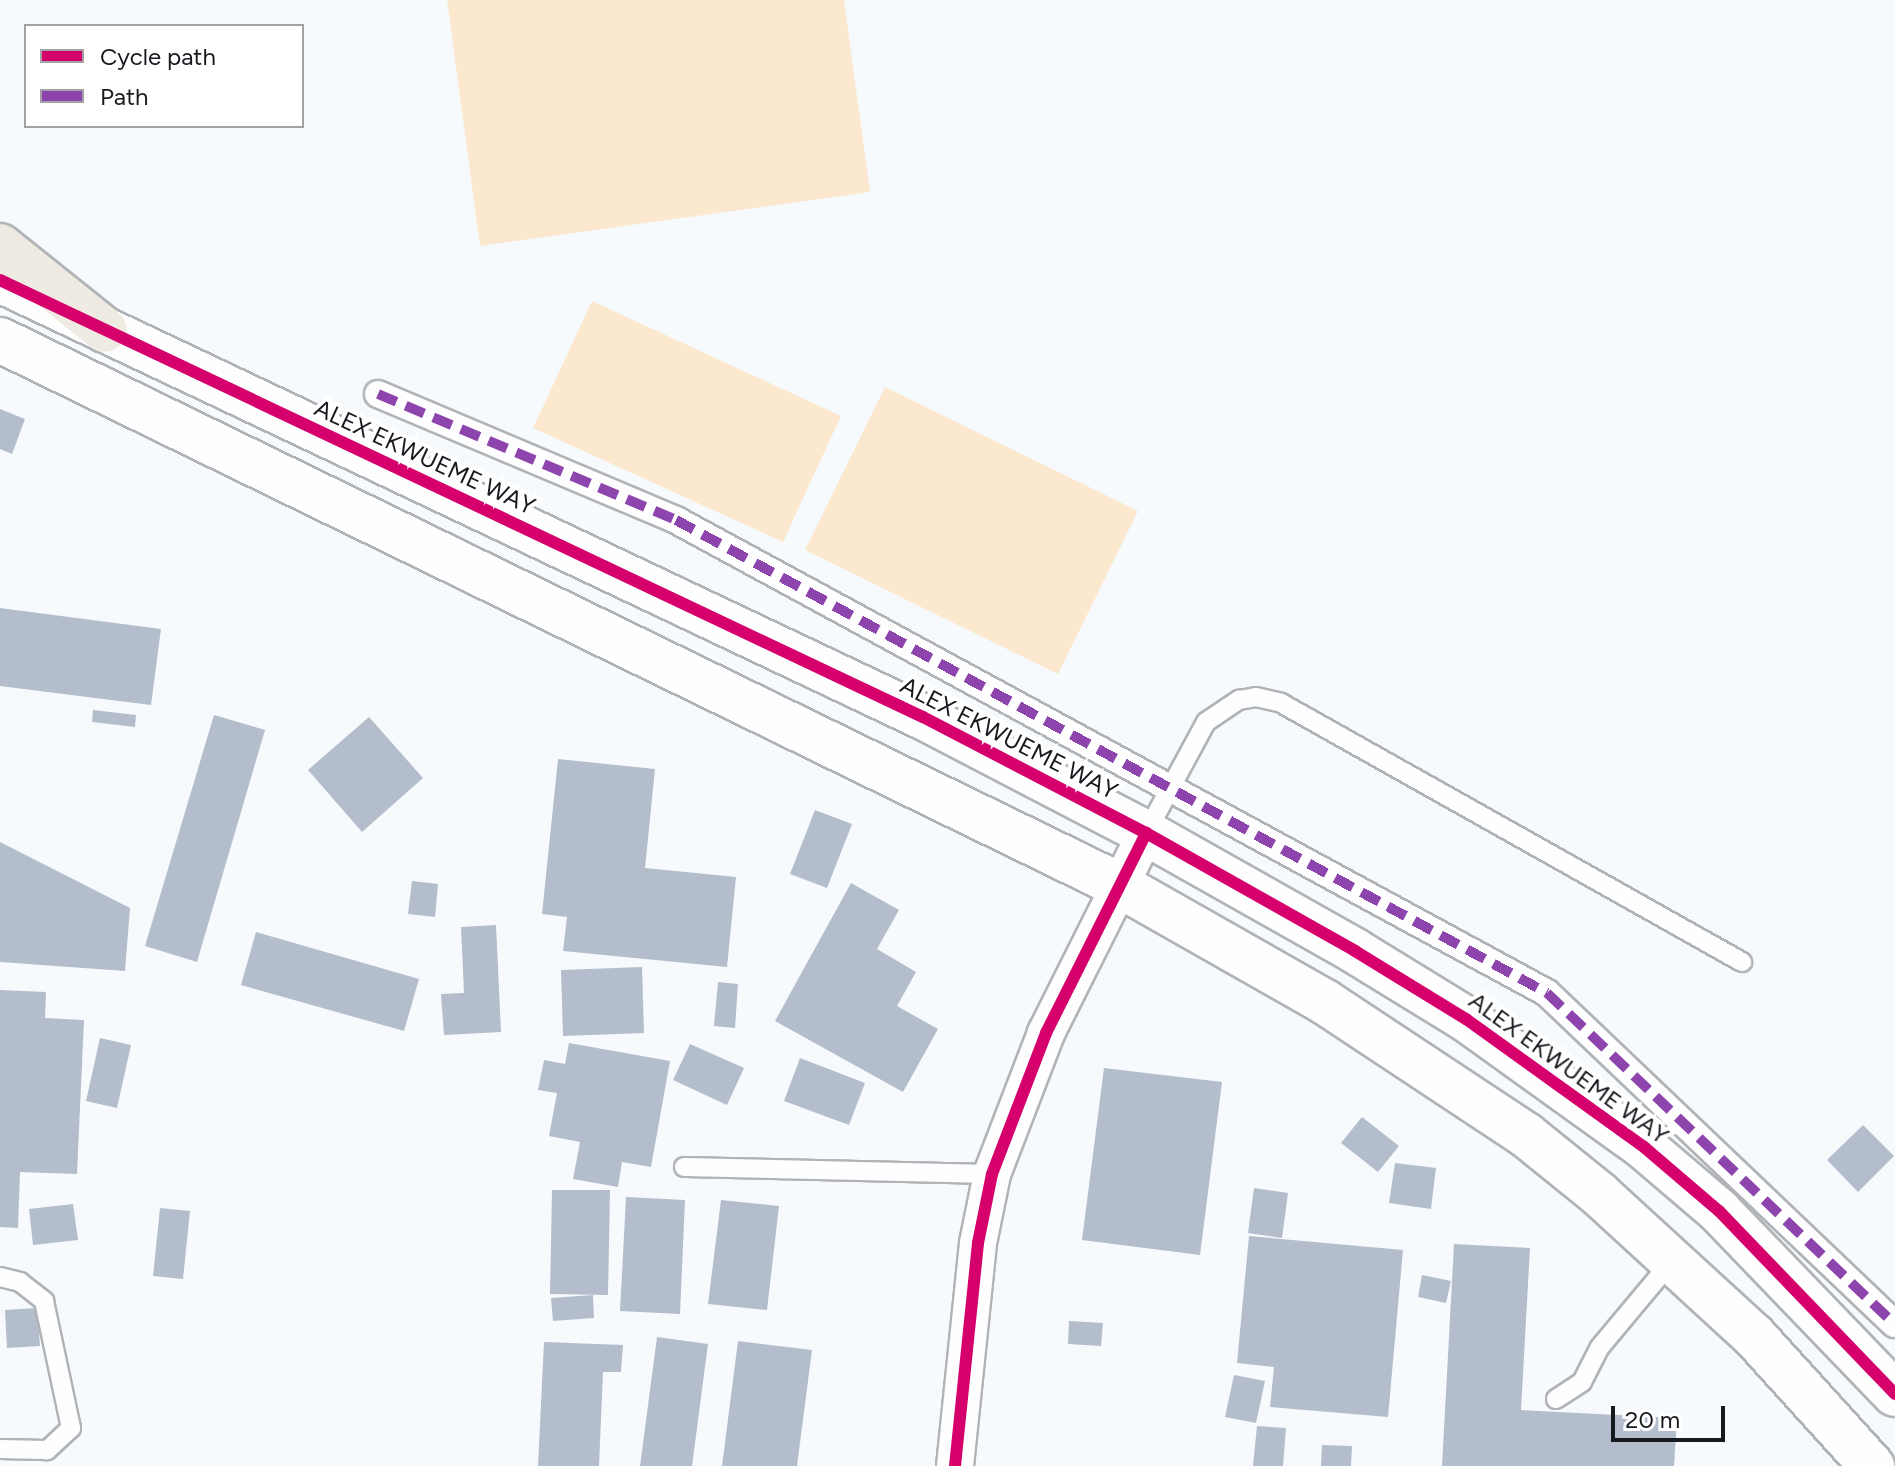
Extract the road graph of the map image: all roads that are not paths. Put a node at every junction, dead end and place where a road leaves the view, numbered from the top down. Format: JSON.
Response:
{"nodes":[{"id":1,"x":0,"y":246,"type":"edge"},
{"id":2,"x":0,"y":280,"type":"edge"},
{"id":3,"x":105,"y":330,"type":"junction"},
{"id":4,"x":0,"y":340,"type":"edge"},
{"id":5,"x":378,"y":394,"type":"dead end"},
{"id":6,"x":1172,"y":785,"type":"junction"},
{"id":7,"x":1146,"y":833,"type":"junction"},
{"id":8,"x":1119,"y":885,"type":"junction"},
{"id":9,"x":1742,"y":962,"type":"dead end"},
{"id":10,"x":684,"y":1167,"type":"dead end"},
{"id":11,"x":992,"y":1174,"type":"junction"},
{"id":12,"x":1672,"y":1261,"type":"junction"},
{"id":13,"x":0,"y":1277,"type":"edge"},
{"id":14,"x":1895,"y":1324,"type":"edge"},
{"id":15,"x":1895,"y":1394,"type":"edge"},
{"id":16,"x":1556,"y":1399,"type":"dead end"},
{"id":17,"x":5,"y":1454,"type":"edge"},
{"id":18,"x":955,"y":1466,"type":"edge"},
{"id":19,"x":1872,"y":1466,"type":"edge"}],
"edges":[{"from":1,"to":3,"type":"highway"},
{"from":2,"to":3,"type":"street","name":"ALEX EKWUEME WAY"},
{"from":3,"to":7,"type":"street","name":"ALEX EKWUEME WAY"},
{"from":4,"to":8,"type":"street"},
{"from":5,"to":6,"type":"street"},
{"from":6,"to":7,"type":"lane"},
{"from":6,"to":9,"type":"lane"},
{"from":6,"to":14,"type":"street"},
{"from":7,"to":8,"type":"street"},
{"from":7,"to":15,"type":"street","name":"ALEX EKWUEME WAY"},
{"from":8,"to":11,"type":"street"},
{"from":8,"to":12,"type":"street"},
{"from":10,"to":11,"type":"lane"},
{"from":11,"to":18,"type":"street"},
{"from":12,"to":16,"type":"lane"},
{"from":12,"to":19,"type":"street"},
{"from":13,"to":17,"type":"lane"}]}
